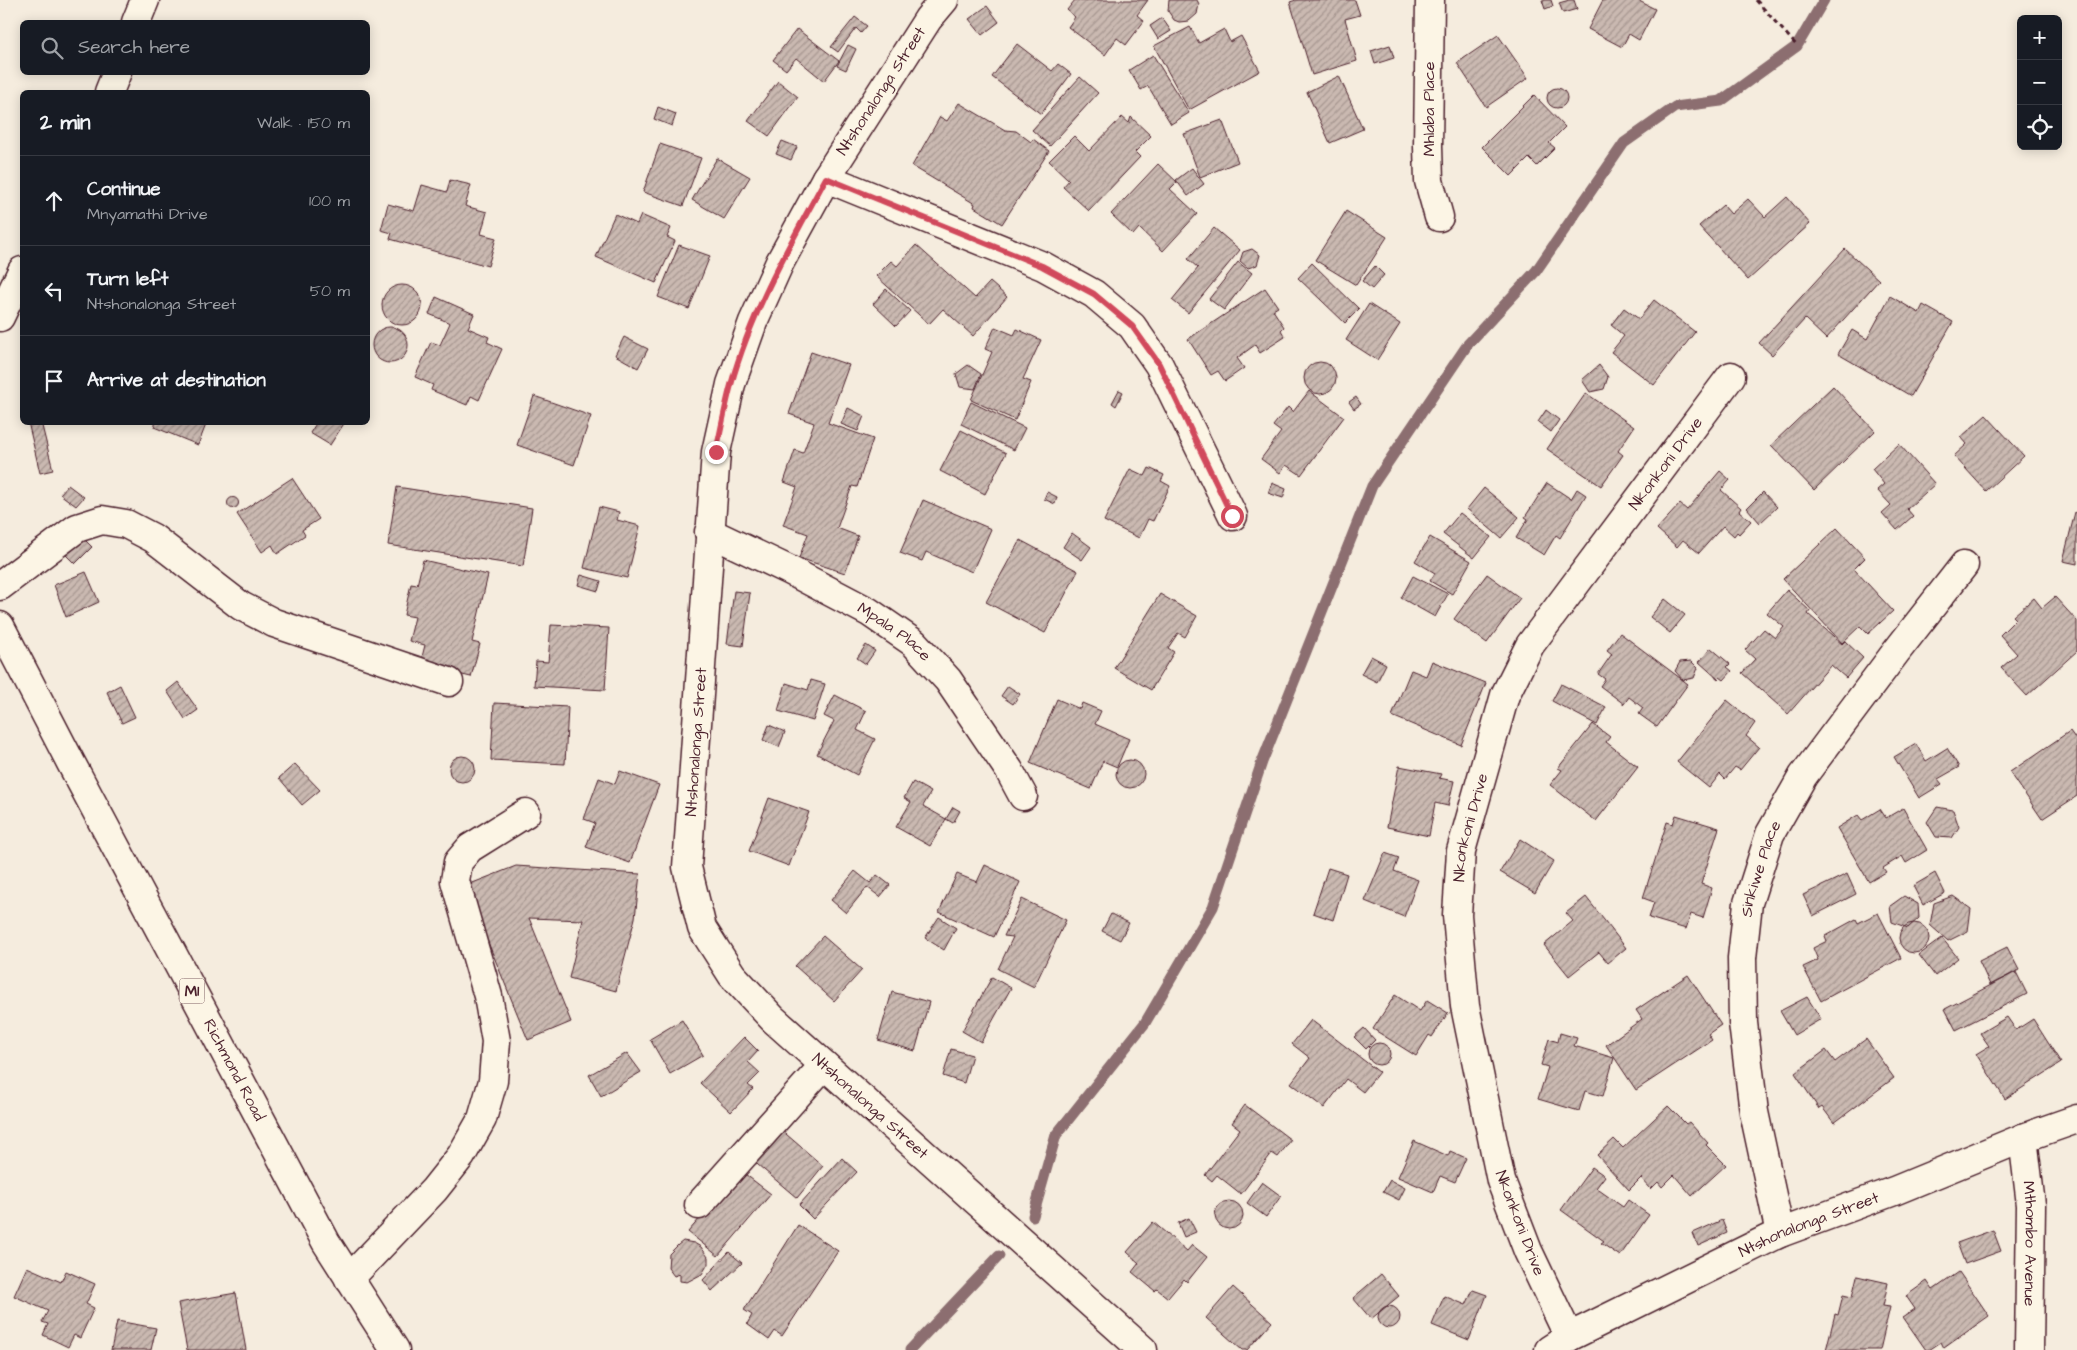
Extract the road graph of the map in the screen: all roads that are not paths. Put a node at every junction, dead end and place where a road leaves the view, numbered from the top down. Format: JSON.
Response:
{"nodes":[{"id":1,"x":145,"y":0,"type":"edge"},
{"id":2,"x":1430,"y":0,"type":"edge"},
{"id":3,"x":931,"y":6,"type":"edge"},
{"id":4,"x":137,"y":20,"type":"edge"},
{"id":5,"x":116,"y":75,"type":"edge"},
{"id":6,"x":110,"y":90,"type":"edge"},
{"id":7,"x":826,"y":178,"type":"junction"},
{"id":8,"x":1439,"y":217,"type":"dead end"},
{"id":9,"x":20,"y":275,"type":"edge"},
{"id":10,"x":0,"y":317,"type":"edge"},
{"id":11,"x":1731,"y":376,"type":"dead end"},
{"id":12,"x":1232,"y":516,"type":"dead end"},
{"id":13,"x":710,"y":532,"type":"junction"},
{"id":14,"x":1964,"y":565,"type":"dead end"},
{"id":15,"x":0,"y":586,"type":"edge"},
{"id":16,"x":0,"y":626,"type":"edge"},
{"id":17,"x":449,"y":682,"type":"dead end"},
{"id":18,"x":1023,"y":796,"type":"dead end"},
{"id":19,"x":526,"y":813,"type":"dead end"},
{"id":20,"x":824,"y":1065,"type":"junction"},
{"id":21,"x":2077,"y":1119,"type":"edge"},
{"id":22,"x":2023,"y":1138,"type":"junction"},
{"id":23,"x":699,"y":1205,"type":"dead end"},
{"id":24,"x":1780,"y":1233,"type":"junction"},
{"id":25,"x":349,"y":1279,"type":"junction"},
{"id":26,"x":1559,"y":1343,"type":"edge"},
{"id":27,"x":395,"y":1350,"type":"edge"},
{"id":28,"x":1143,"y":1350,"type":"edge"},
{"id":29,"x":2029,"y":1350,"type":"edge"}],
"edges":[{"from":1,"to":4,"type":"main road"},
{"from":2,"to":8,"type":"main road","name":"Mhlaba Place"},
{"from":3,"to":7,"type":"main road","name":"Ntshonalonga Street"},
{"from":5,"to":6,"type":"main road"},
{"from":7,"to":12,"type":"main road"},
{"from":7,"to":13,"type":"main road","name":"Ntshonalonga Street"},
{"from":9,"to":10,"type":"main road"},
{"from":11,"to":26,"type":"main road","name":"Nkonkoni Drive"},
{"from":13,"to":18,"type":"main road","name":"Mpala Place"},
{"from":13,"to":20,"type":"main road","name":"Ntshonalonga Street"},
{"from":14,"to":24,"type":"main road","name":"Sinkiwe Place"},
{"from":15,"to":17,"type":"main road"},
{"from":16,"to":25,"type":"main road","name":"Richmond Road","number":"M1"},
{"from":19,"to":25,"type":"main road"},
{"from":20,"to":23,"type":"main road"},
{"from":20,"to":28,"type":"main road","name":"Ntshonalonga Street"},
{"from":21,"to":22,"type":"main road","name":"Ntshonalonga Street"},
{"from":22,"to":24,"type":"main road","name":"Ntshonalonga Street"},
{"from":22,"to":29,"type":"main road","name":"Mthombo Avenue"},
{"from":24,"to":26,"type":"main road","name":"Ntshonalonga Street"},
{"from":25,"to":27,"type":"main road","name":"Richmond Road","number":"M1"}]}
